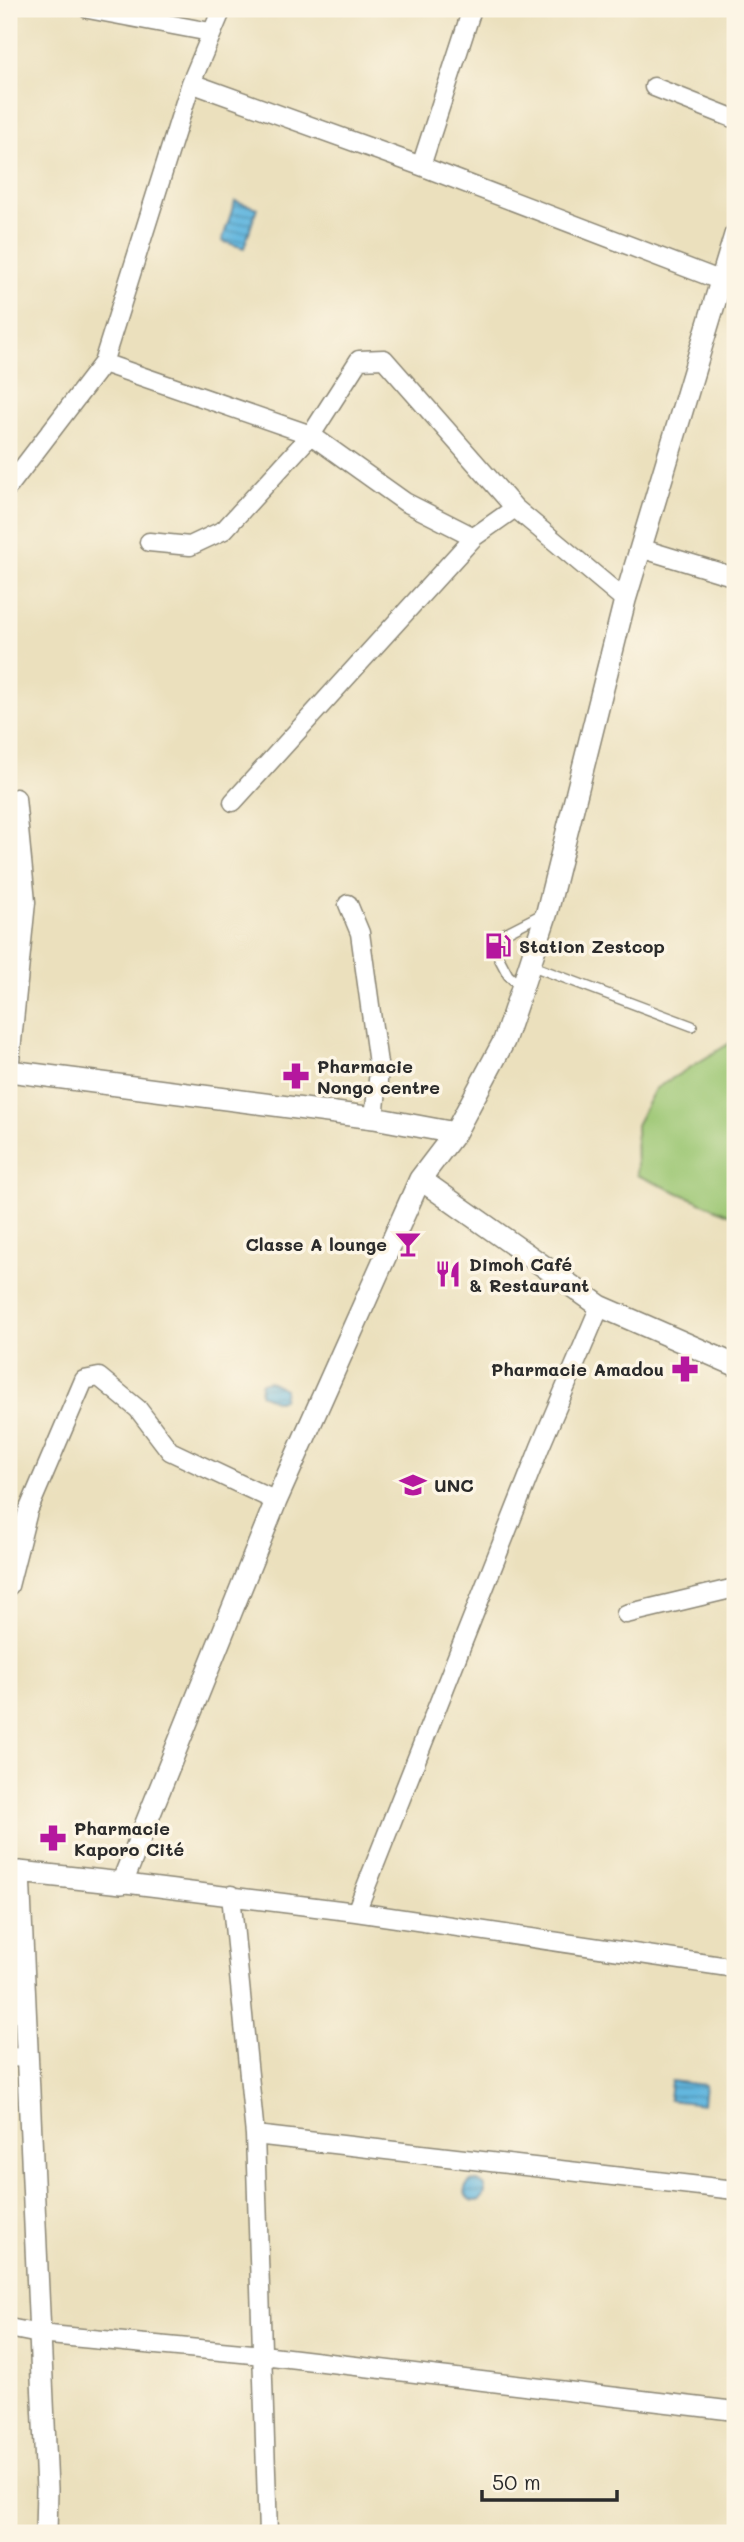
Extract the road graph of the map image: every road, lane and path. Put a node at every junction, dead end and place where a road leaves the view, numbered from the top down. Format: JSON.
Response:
{"nodes":[{"id":1,"x":88,"y":9,"type":"edge"},
{"id":2,"x":222,"y":9,"type":"edge"},
{"id":3,"x":472,"y":9,"type":"edge"},
{"id":4,"x":210,"y":32,"type":"junction"},
{"id":5,"x":191,"y":83,"type":"junction"},
{"id":6,"x":654,"y":87,"type":"dead end"},
{"id":7,"x":735,"y":120,"type":"edge"},
{"id":8,"x":421,"y":166,"type":"junction"},
{"id":9,"x":735,"y":234,"type":"edge"},
{"id":10,"x":727,"y":283,"type":"edge"},
{"id":11,"x":103,"y":363,"type":"junction"},
{"id":12,"x":312,"y":435,"type":"junction"},
{"id":13,"x":9,"y":486,"type":"edge"},
{"id":14,"x":515,"y":508,"type":"junction"},
{"id":15,"x":474,"y":537,"type":"junction"},
{"id":16,"x":149,"y":542,"type":"dead end"},
{"id":17,"x":640,"y":548,"type":"junction"},
{"id":18,"x":735,"y":577,"type":"edge"},
{"id":19,"x":625,"y":600,"type":"junction"},
{"id":20,"x":16,"y":798,"type":"dead end"},
{"id":21,"x":233,"y":802,"type":"dead end"},
{"id":22,"x":348,"y":904,"type":"dead end"},
{"id":23,"x":547,"y":912,"type":"junction"},
{"id":24,"x":505,"y":933,"type":"dead end"},
{"id":25,"x":499,"y":958,"type":"dead end"},
{"id":26,"x":530,"y":965,"type":"junction"},
{"id":27,"x":522,"y":988,"type":"junction"},
{"id":28,"x":692,"y":1026,"type":"dead end"},
{"id":29,"x":9,"y":1071,"type":"edge"},
{"id":30,"x":374,"y":1118,"type":"junction"},
{"id":31,"x":455,"y":1133,"type":"junction"},
{"id":32,"x":421,"y":1179,"type":"junction"},
{"id":33,"x":600,"y":1306,"type":"junction"},
{"id":34,"x":735,"y":1365,"type":"edge"},
{"id":35,"x":276,"y":1501,"type":"junction"},
{"id":36,"x":9,"y":1586,"type":"edge"},
{"id":37,"x":735,"y":1588,"type":"edge"},
{"id":38,"x":626,"y":1614,"type":"dead end"},
{"id":39,"x":14,"y":1871,"type":"edge"},
{"id":40,"x":122,"y":1883,"type":"junction"},
{"id":41,"x":231,"y":1895,"type":"junction"},
{"id":42,"x":356,"y":1912,"type":"junction"},
{"id":43,"x":735,"y":1968,"type":"edge"},
{"id":44,"x":19,"y":2058,"type":"edge"},
{"id":45,"x":255,"y":2135,"type":"junction"},
{"id":46,"x":735,"y":2190,"type":"edge"},
{"id":47,"x":9,"y":2328,"type":"edge"},
{"id":48,"x":39,"y":2334,"type":"junction"},
{"id":49,"x":263,"y":2356,"type":"junction"},
{"id":50,"x":735,"y":2411,"type":"edge"},
{"id":51,"x":46,"y":2533,"type":"edge"},
{"id":52,"x":268,"y":2533,"type":"edge"}],
"edges":[{"from":1,"to":4,"type":"street"},
{"from":2,"to":4,"type":"street"},
{"from":3,"to":8,"type":"street"},
{"from":4,"to":5,"type":"street"},
{"from":5,"to":8,"type":"street"},
{"from":5,"to":11,"type":"street"},
{"from":6,"to":7,"type":"street"},
{"from":8,"to":10,"type":"street"},
{"from":9,"to":10,"type":"street"},
{"from":10,"to":17,"type":"street"},
{"from":11,"to":12,"type":"street"},
{"from":11,"to":13,"type":"street"},
{"from":12,"to":14,"type":"street"},
{"from":12,"to":15,"type":"street"},
{"from":12,"to":16,"type":"street"},
{"from":14,"to":15,"type":"street"},
{"from":14,"to":19,"type":"street"},
{"from":15,"to":21,"type":"street"},
{"from":17,"to":18,"type":"street"},
{"from":17,"to":19,"type":"street"},
{"from":19,"to":23,"type":"street"},
{"from":20,"to":29,"type":"street"},
{"from":22,"to":30,"type":"street"},
{"from":23,"to":24,"type":"lane"},
{"from":23,"to":26,"type":"street"},
{"from":25,"to":27,"type":"lane"},
{"from":26,"to":27,"type":"street"},
{"from":26,"to":28,"type":"lane"},
{"from":27,"to":31,"type":"street"},
{"from":29,"to":30,"type":"street"},
{"from":30,"to":31,"type":"street"},
{"from":31,"to":32,"type":"street"},
{"from":32,"to":33,"type":"street"},
{"from":32,"to":35,"type":"street"},
{"from":33,"to":34,"type":"street"},
{"from":33,"to":42,"type":"street"},
{"from":35,"to":36,"type":"street"},
{"from":35,"to":40,"type":"street"},
{"from":37,"to":38,"type":"street"},
{"from":39,"to":40,"type":"street"},
{"from":39,"to":44,"type":"street"},
{"from":40,"to":41,"type":"street"},
{"from":41,"to":42,"type":"street"},
{"from":41,"to":45,"type":"street"},
{"from":42,"to":43,"type":"street"},
{"from":44,"to":48,"type":"street"},
{"from":45,"to":46,"type":"street"},
{"from":45,"to":49,"type":"street"},
{"from":47,"to":48,"type":"street"},
{"from":48,"to":49,"type":"street"},
{"from":48,"to":51,"type":"street"},
{"from":49,"to":50,"type":"street"},
{"from":49,"to":52,"type":"street"}]}
